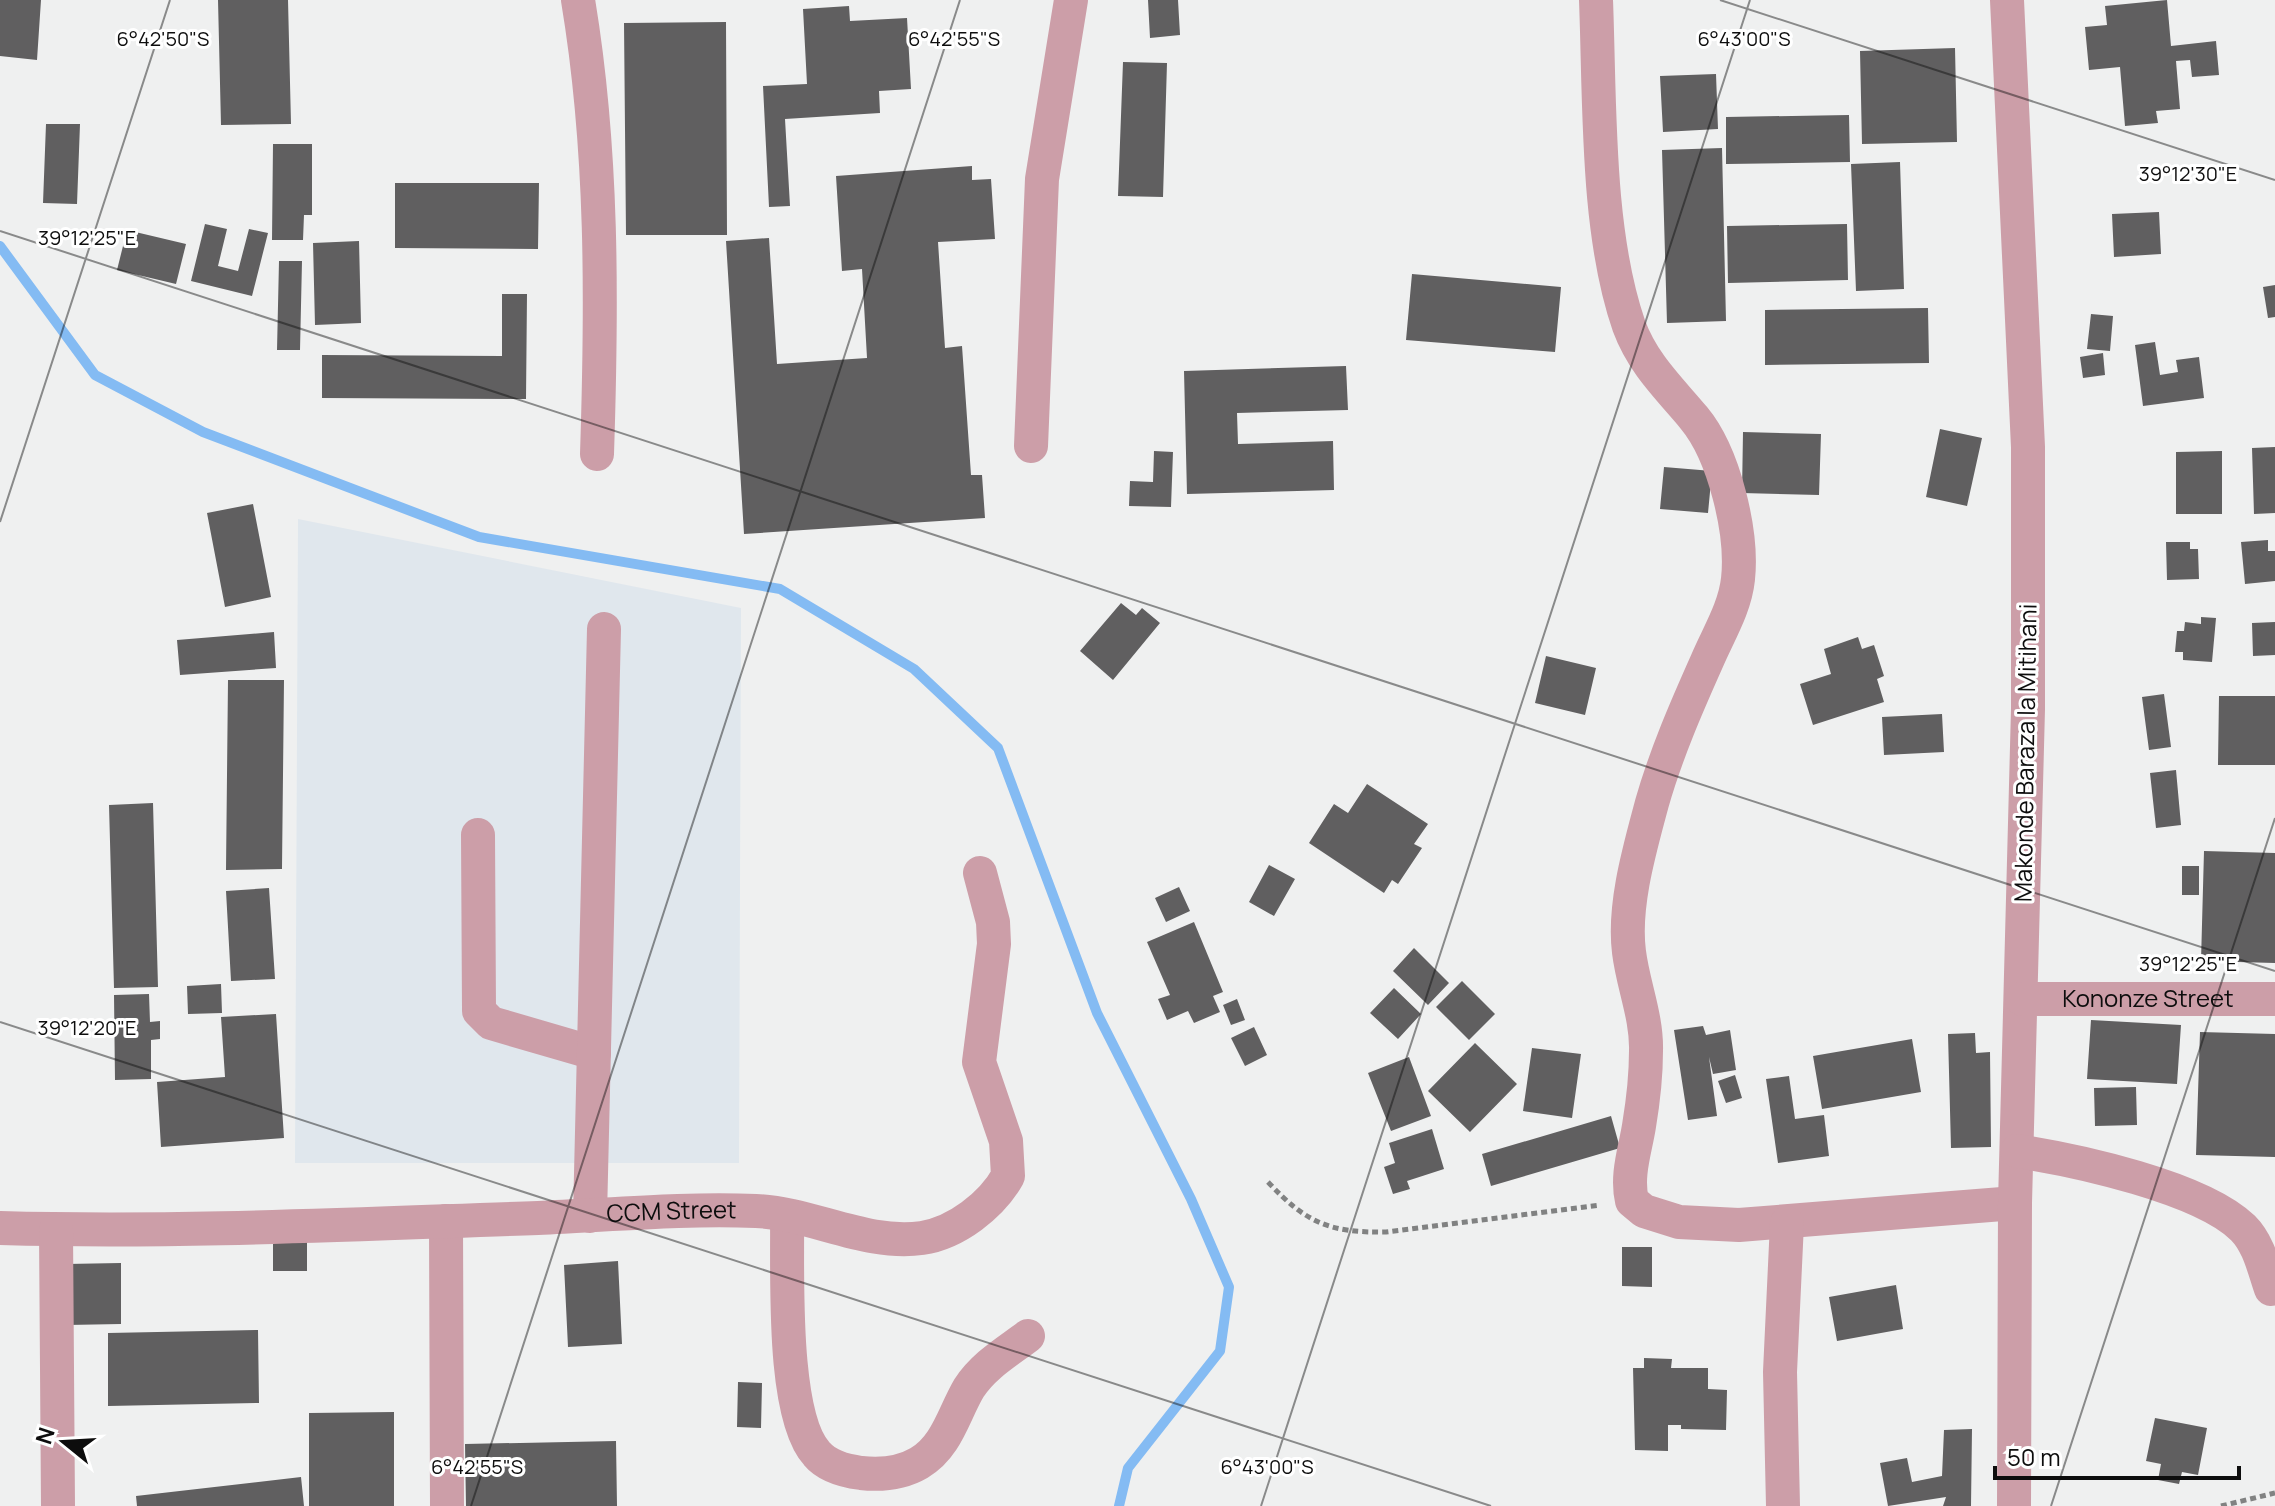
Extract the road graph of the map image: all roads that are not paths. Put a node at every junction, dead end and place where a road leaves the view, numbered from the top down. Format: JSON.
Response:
{"nodes":[{"id":1,"x":578,"y":0,"type":"edge"},
{"id":2,"x":1071,"y":0,"type":"edge"},
{"id":3,"x":1596,"y":0,"type":"edge"},
{"id":4,"x":2007,"y":0,"type":"edge"},
{"id":5,"x":1031,"y":446,"type":"dead end"},
{"id":6,"x":597,"y":454,"type":"dead end"},
{"id":7,"x":604,"y":629,"type":"dead end"},
{"id":8,"x":478,"y":835,"type":"dead end"},
{"id":9,"x":980,"y":873,"type":"dead end"},
{"id":10,"x":2022,"y":999,"type":"junction"},
{"id":11,"x":2275,"y":999,"type":"edge"},
{"id":12,"x":594,"y":1053,"type":"junction"},
{"id":13,"x":2017,"y":1151,"type":"junction"},
{"id":14,"x":2015,"y":1203,"type":"junction"},
{"id":15,"x":590,"y":1216,"type":"junction"},
{"id":16,"x":787,"y":1216,"type":"junction"},
{"id":17,"x":446,"y":1221,"type":"junction"},
{"id":18,"x":1787,"y":1223,"type":"junction"},
{"id":19,"x":0,"y":1228,"type":"edge"},
{"id":20,"x":56,"y":1230,"type":"junction"},
{"id":21,"x":2271,"y":1289,"type":"dead end"},
{"id":22,"x":1028,"y":1336,"type":"dead end"},
{"id":23,"x":58,"y":1506,"type":"edge"},
{"id":24,"x":447,"y":1506,"type":"edge"},
{"id":25,"x":1783,"y":1506,"type":"edge"},
{"id":26,"x":2014,"y":1506,"type":"edge"}],
"edges":[{"from":1,"to":6,"type":"street"},
{"from":2,"to":5,"type":"street"},
{"from":3,"to":18,"type":"street"},
{"from":4,"to":10,"type":"street","name":"Makonde Baraza la Mitihani"},
{"from":7,"to":12,"type":"street"},
{"from":8,"to":12,"type":"street"},
{"from":9,"to":16,"type":"street","name":"CCM Street"},
{"from":10,"to":11,"type":"street","name":"Kononze Street"},
{"from":10,"to":13,"type":"street","name":"Makonde Baraza la Mitihani"},
{"from":12,"to":15,"type":"street"},
{"from":13,"to":14,"type":"street","name":"Makonde Baraza la Mitihani"},
{"from":13,"to":21,"type":"street"},
{"from":14,"to":18,"type":"street"},
{"from":14,"to":26,"type":"street","name":"Makonde Baraza la Mitihani"},
{"from":15,"to":16,"type":"street","name":"CCM Street"},
{"from":15,"to":17,"type":"street","name":"CCM Street"},
{"from":16,"to":22,"type":"street"},
{"from":17,"to":20,"type":"street","name":"CCM Street"},
{"from":17,"to":24,"type":"street"},
{"from":18,"to":25,"type":"street"},
{"from":19,"to":20,"type":"street","name":"CCM Street"},
{"from":20,"to":23,"type":"street"}]}
